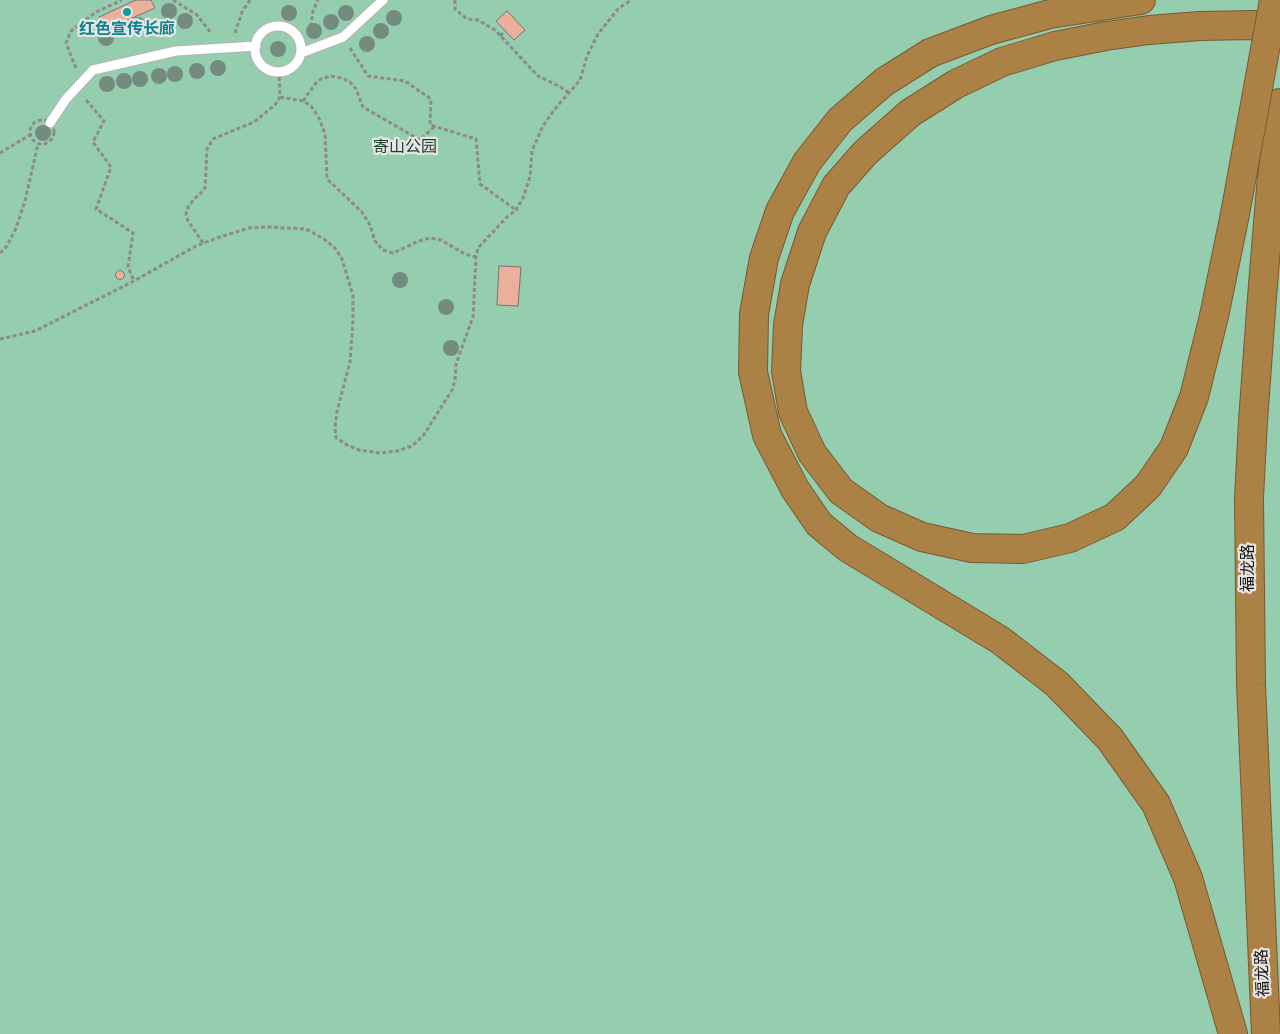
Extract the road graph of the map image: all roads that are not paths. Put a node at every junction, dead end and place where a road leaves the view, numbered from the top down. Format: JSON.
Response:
{"nodes":[{"id":1,"x":383,"y":0,"type":"edge"},
{"id":2,"x":1141,"y":0,"type":"edge"},
{"id":3,"x":1274,"y":0,"type":"edge"},
{"id":4,"x":1280,"y":26,"type":"edge"},
{"id":5,"x":256,"y":46,"type":"junction"},
{"id":6,"x":305,"y":51,"type":"junction"},
{"id":7,"x":1280,"y":103,"type":"edge"},
{"id":8,"x":50,"y":123,"type":"dead end"},
{"id":9,"x":1233,"y":1034,"type":"edge"},
{"id":10,"x":1266,"y":1034,"type":"edge"}],
"edges":[{"from":1,"to":6,"type":"lane"},
{"from":2,"to":9,"type":"highway"},
{"from":3,"to":4,"type":"highway","bridge":true},
{"from":5,"to":6,"type":"lane"},
{"from":5,"to":6,"type":"lane"},
{"from":5,"to":8,"type":"lane"},
{"from":7,"to":10,"type":"highway","name":"福龙路"}]}
